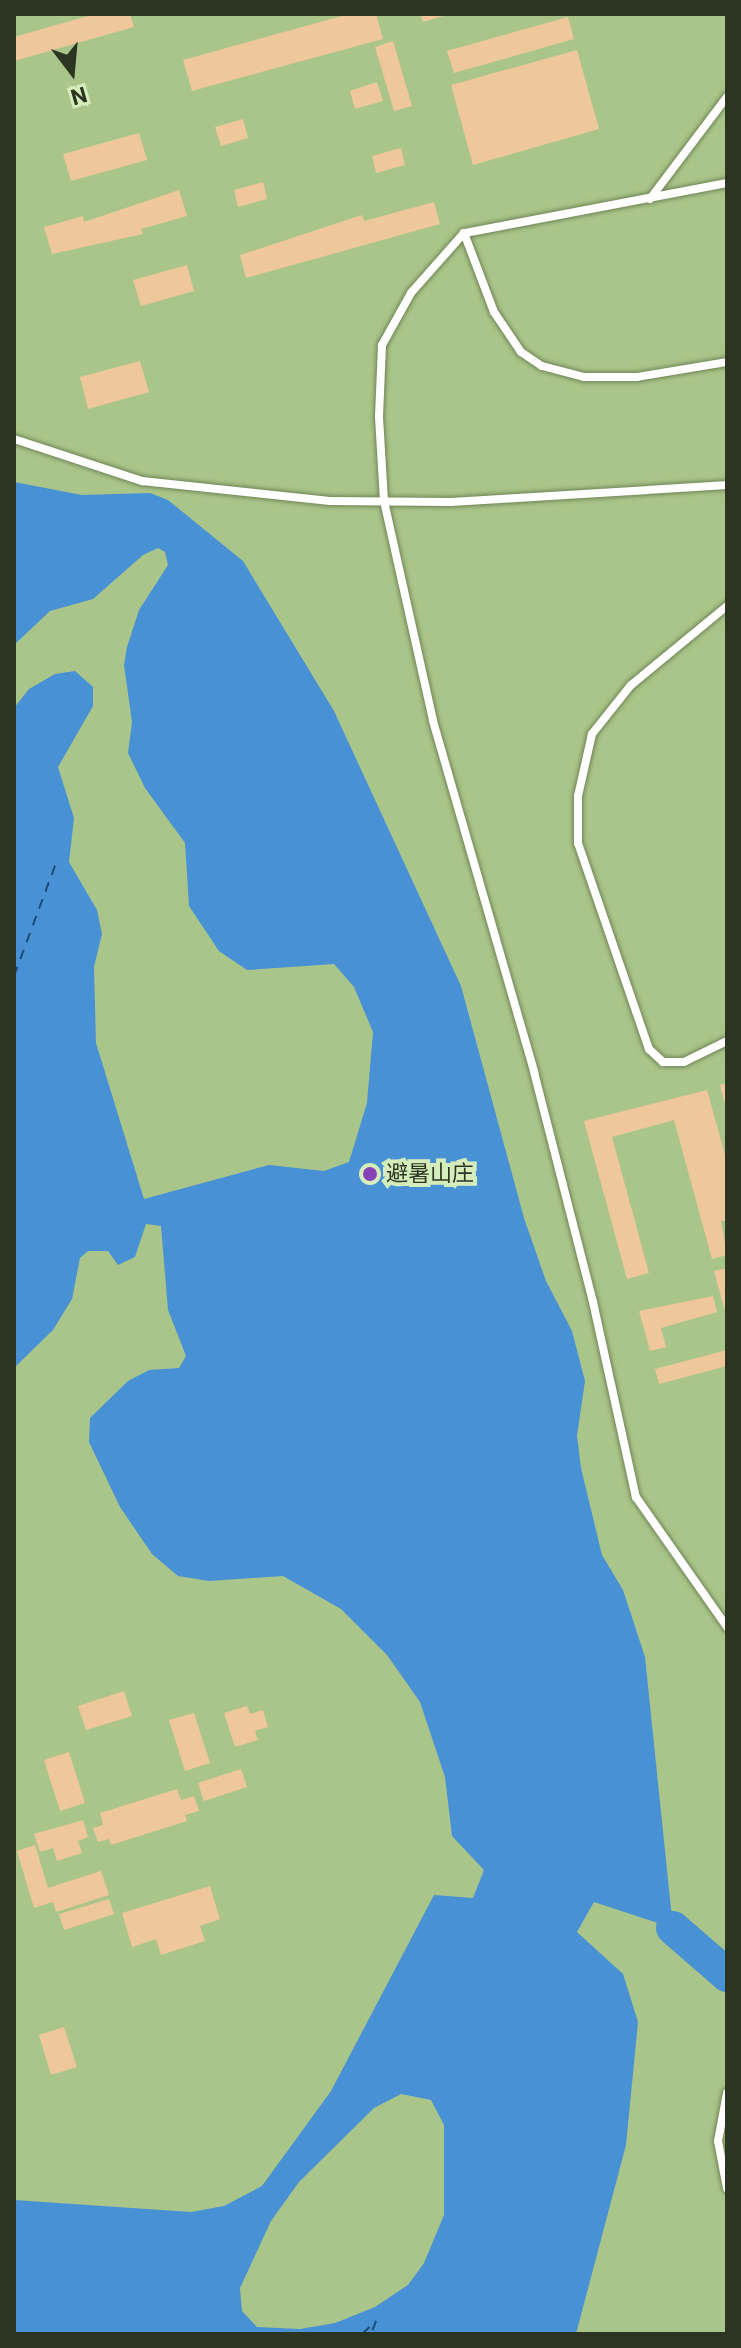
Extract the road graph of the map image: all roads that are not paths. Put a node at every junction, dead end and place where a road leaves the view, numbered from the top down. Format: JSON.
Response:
{"nodes":[{"id":1,"x":727,"y":97,"type":"edge"},
{"id":2,"x":727,"y":183,"type":"edge"},
{"id":3,"x":650,"y":199,"type":"junction"},
{"id":4,"x":464,"y":233,"type":"junction"},
{"id":5,"x":727,"y":362,"type":"edge"},
{"id":6,"x":14,"y":439,"type":"edge"},
{"id":7,"x":727,"y":485,"type":"edge"},
{"id":8,"x":384,"y":501,"type":"junction"},
{"id":9,"x":727,"y":606,"type":"edge"},
{"id":10,"x":727,"y":1041,"type":"edge"},
{"id":11,"x":727,"y":1627,"type":"edge"},
{"id":12,"x":727,"y":2093,"type":"edge"},
{"id":13,"x":727,"y":2188,"type":"edge"}],
"edges":[{"from":1,"to":3,"type":"lane"},
{"from":2,"to":3,"type":"lane"},
{"from":3,"to":4,"type":"lane"},
{"from":4,"to":5,"type":"lane"},
{"from":4,"to":8,"type":"lane"},
{"from":6,"to":8,"type":"lane"},
{"from":7,"to":8,"type":"lane"},
{"from":8,"to":11,"type":"lane"},
{"from":9,"to":10,"type":"lane"},
{"from":12,"to":13,"type":"lane"}]}
